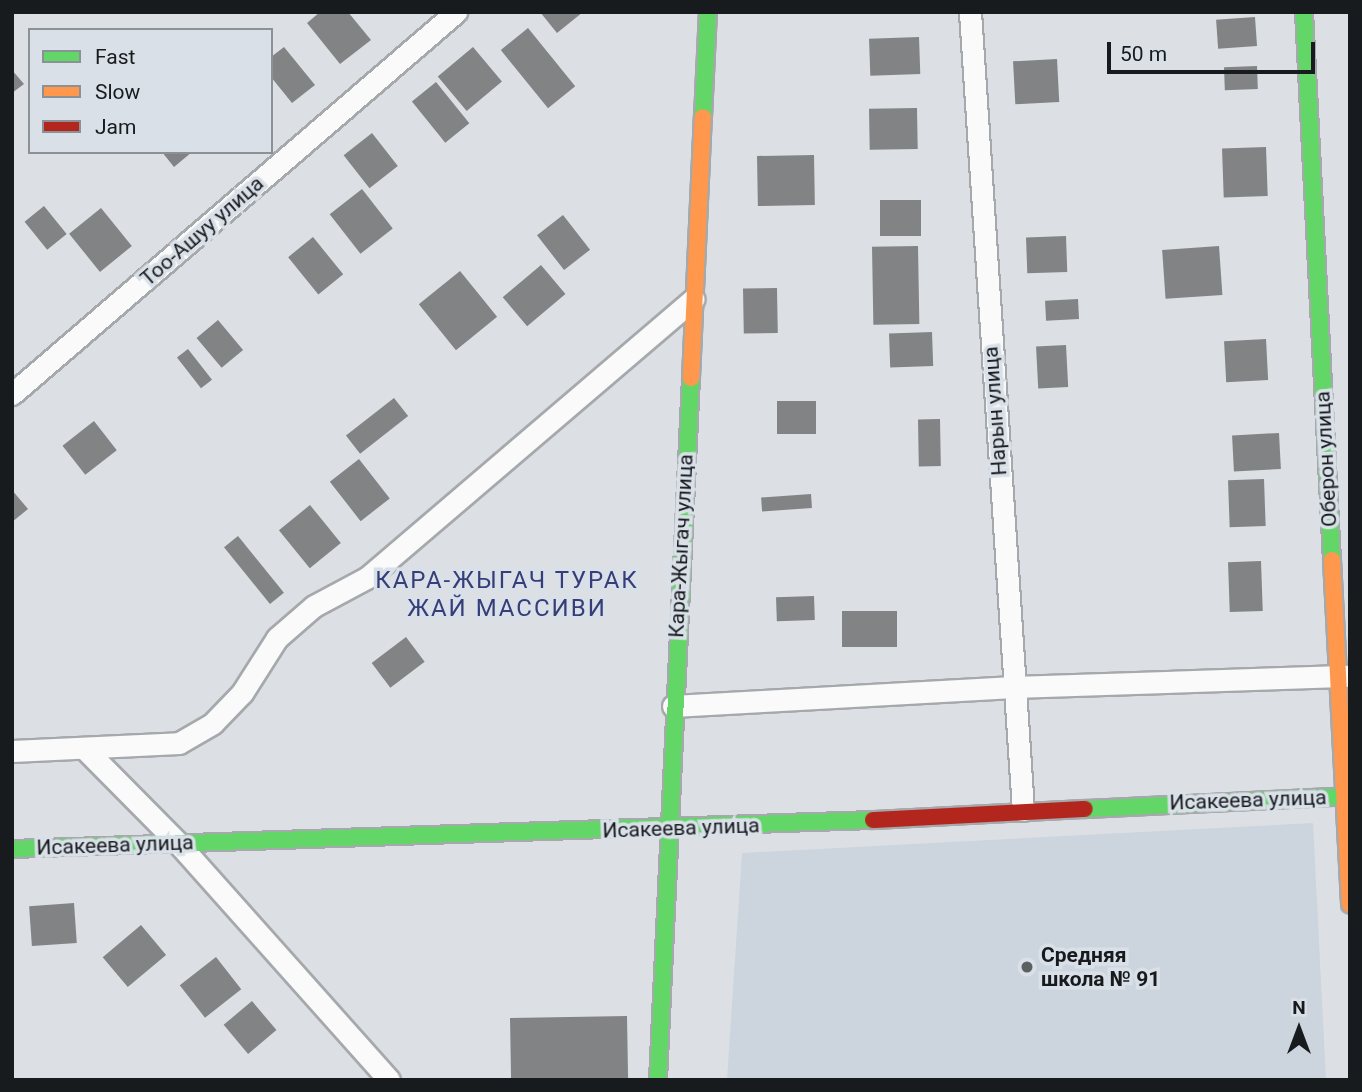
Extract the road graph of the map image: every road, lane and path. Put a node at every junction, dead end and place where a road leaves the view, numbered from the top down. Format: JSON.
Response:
{"nodes":[{"id":1,"x":456,"y":12,"type":"edge"},
{"id":2,"x":708,"y":12,"type":"edge"},
{"id":3,"x":970,"y":12,"type":"edge"},
{"id":4,"x":1304,"y":12,"type":"edge"},
{"id":5,"x":693,"y":299,"type":"junction"},
{"id":6,"x":12,"y":394,"type":"edge"},
{"id":7,"x":1343,"y":677,"type":"edge"},
{"id":8,"x":1013,"y":687,"type":"junction"},
{"id":9,"x":673,"y":706,"type":"junction"},
{"id":10,"x":84,"y":748,"type":"junction"},
{"id":11,"x":12,"y":751,"type":"edge"},
{"id":12,"x":1347,"y":796,"type":"edge"},
{"id":13,"x":1023,"y":810,"type":"junction"},
{"id":14,"x":668,"y":830,"type":"junction"},
{"id":15,"x":178,"y":843,"type":"junction"},
{"id":16,"x":12,"y":849,"type":"edge"},
{"id":17,"x":1350,"y":905,"type":"edge"},
{"id":18,"x":389,"y":1080,"type":"edge"},
{"id":19,"x":658,"y":1080,"type":"edge"}],
"edges":[{"from":1,"to":6,"type":"street","name":"Тоо-Ашуу улица"},
{"from":2,"to":5,"type":"street","name":"Кара-Жыгач улица"},
{"from":3,"to":8,"type":"street","name":"Нарын улица"},
{"from":4,"to":7,"type":"street","name":"Оберон улица"},
{"from":5,"to":9,"type":"street","name":"Кара-Жыгач улица"},
{"from":5,"to":10,"type":"street"},
{"from":7,"to":8,"type":"street"},
{"from":7,"to":12,"type":"street","name":"Оберон улица"},
{"from":8,"to":9,"type":"street"},
{"from":8,"to":13,"type":"street","name":"Нарын улица"},
{"from":9,"to":14,"type":"street","name":"Кара-Жыгач улица"},
{"from":10,"to":11,"type":"street"},
{"from":10,"to":15,"type":"street"},
{"from":12,"to":13,"type":"street","name":"Исакеева улица"},
{"from":12,"to":17,"type":"street","name":"Оберон улица"},
{"from":13,"to":14,"type":"street","name":"Исакеева улица"},
{"from":14,"to":15,"type":"street","name":"Исакеева улица"},
{"from":14,"to":19,"type":"street","name":"Кара-Жыгач улица"},
{"from":15,"to":16,"type":"street","name":"Исакеева улица"},
{"from":15,"to":18,"type":"street"}]}
